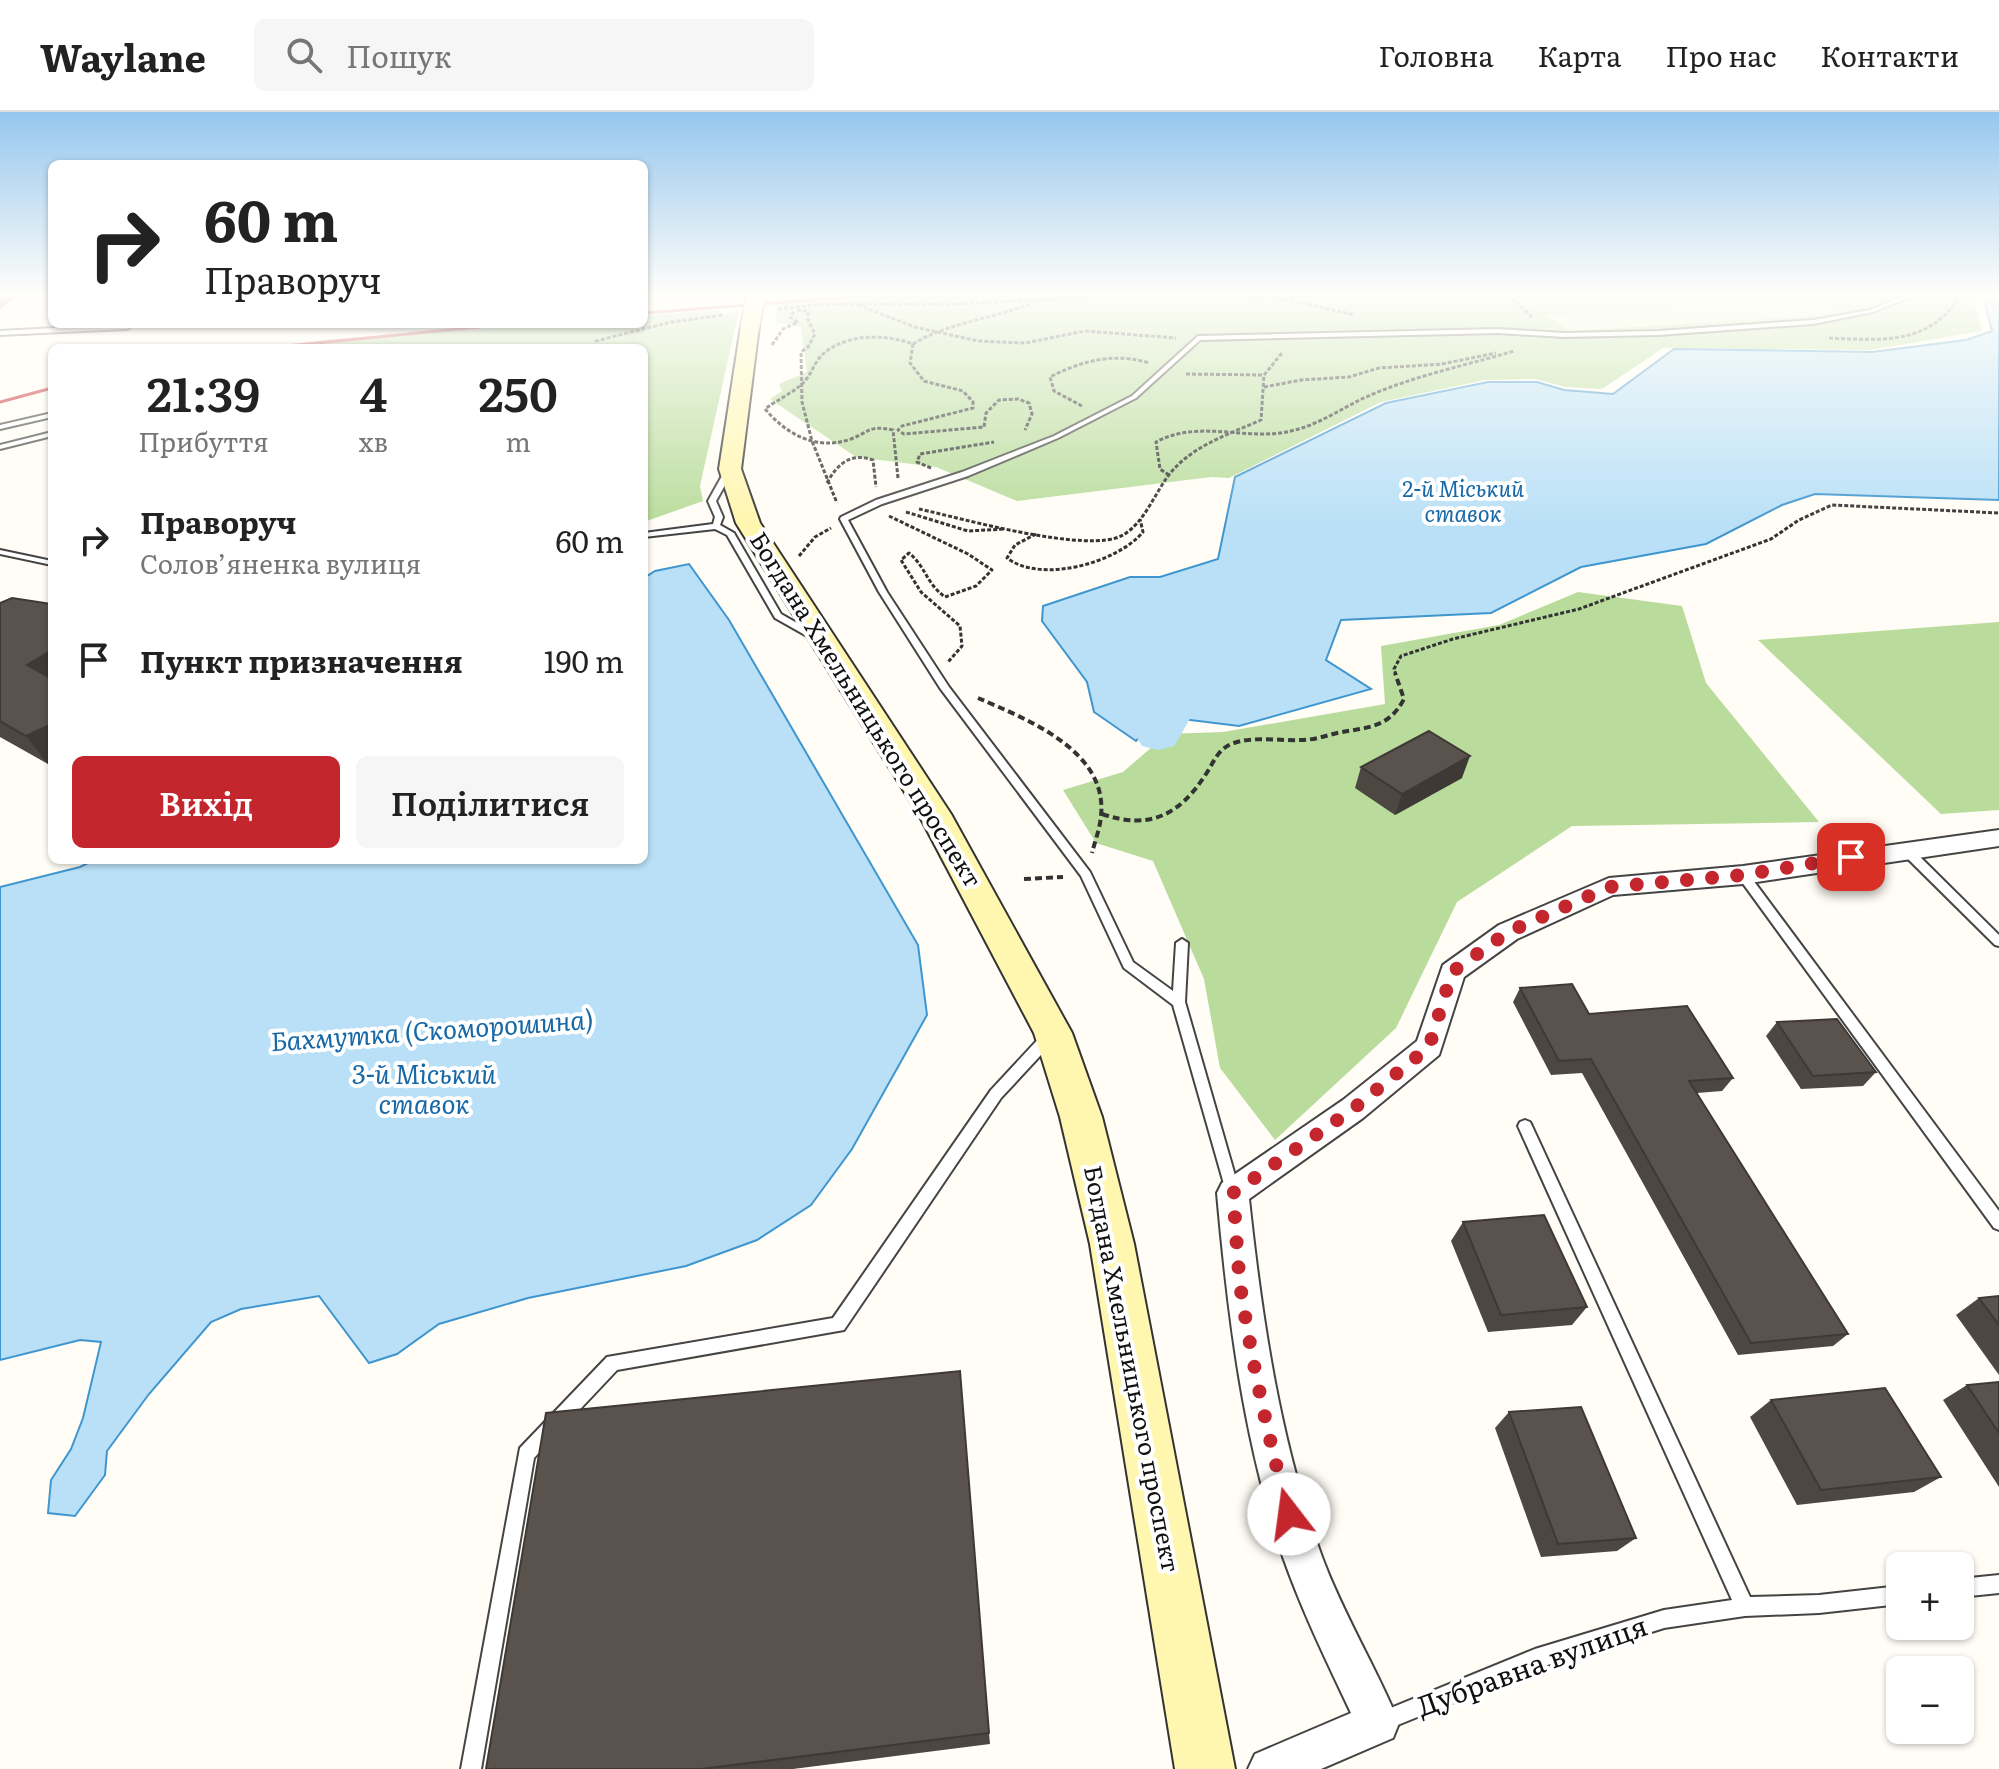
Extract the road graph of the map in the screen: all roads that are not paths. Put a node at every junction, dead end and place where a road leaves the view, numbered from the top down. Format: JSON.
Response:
{"nodes":[{"id":1,"x":744,"y":371,"type":"edge"},
{"id":2,"x":1162,"y":371,"type":"edge"},
{"id":3,"x":48,"y":416,"type":"edge"},
{"id":4,"x":0,"y":427,"type":"edge"},
{"id":5,"x":48,"y":435,"type":"edge"},
{"id":6,"x":0,"y":447,"type":"edge"},
{"id":7,"x":730,"y":469,"type":"junction"},
{"id":8,"x":716,"y":526,"type":"junction"},
{"id":9,"x":648,"y":534,"type":"edge"},
{"id":10,"x":0,"y":552,"type":"edge"},
{"id":11,"x":48,"y":562,"type":"edge"},
{"id":12,"x":821,"y":641,"type":"junction"},
{"id":13,"x":1999,"y":838,"type":"edge"},
{"id":14,"x":1905,"y":849,"type":"junction"},
{"id":15,"x":1743,"y":875,"type":"junction"},
{"id":16,"x":1999,"y":942,"type":"edge"},
{"id":17,"x":1182,"y":943,"type":"dead end"},
{"id":18,"x":1179,"y":1002,"type":"junction"},
{"id":19,"x":1053,"y":1033,"type":"junction"},
{"id":20,"x":1525,"y":1126,"type":"dead end"},
{"id":21,"x":1233,"y":1193,"type":"junction"},
{"id":22,"x":1999,"y":1223,"type":"edge"},
{"id":23,"x":1999,"y":1584,"type":"edge"},
{"id":24,"x":1974,"y":1587,"type":"edge"},
{"id":25,"x":1886,"y":1597,"type":"edge"},
{"id":26,"x":1745,"y":1607,"type":"junction"},
{"id":27,"x":1378,"y":1723,"type":"junction"},
{"id":28,"x":471,"y":1769,"type":"edge"},
{"id":29,"x":1205,"y":1769,"type":"edge"},
{"id":30,"x":1270,"y":1769,"type":"edge"}],
"edges":[{"from":1,"to":7,"type":"main road","name":"Богдана Хмельницького проспект","bridge":true},
{"from":2,"to":18,"type":"lane"},
{"from":3,"to":4,"type":"lane"},
{"from":5,"to":6,"type":"lane"},
{"from":7,"to":8,"type":"lane"},
{"from":7,"to":12,"type":"main road","name":"Богдана Хмельницького проспект"},
{"from":8,"to":9,"type":"lane"},
{"from":8,"to":12,"type":"lane"},
{"from":10,"to":11,"type":"lane"},
{"from":12,"to":19,"type":"main road","name":"Богдана Хмельницького проспект"},
{"from":13,"to":14,"type":"street"},
{"from":14,"to":15,"type":"street"},
{"from":14,"to":16,"type":"lane"},
{"from":15,"to":21,"type":"street"},
{"from":15,"to":22,"type":"lane"},
{"from":17,"to":18,"type":"lane"},
{"from":18,"to":21,"type":"lane"},
{"from":19,"to":28,"type":"lane"},
{"from":19,"to":29,"type":"main road","name":"Богдана Хмельницького проспект"},
{"from":20,"to":26,"type":"lane"},
{"from":21,"to":27,"type":"street"},
{"from":23,"to":24,"type":"lane"},
{"from":25,"to":26,"type":"lane","name":"Дубравна вулиця"},
{"from":26,"to":27,"type":"lane","name":"Дубравна вулиця"},
{"from":27,"to":30,"type":"street","name":"Дубравна вулиця"}]}
